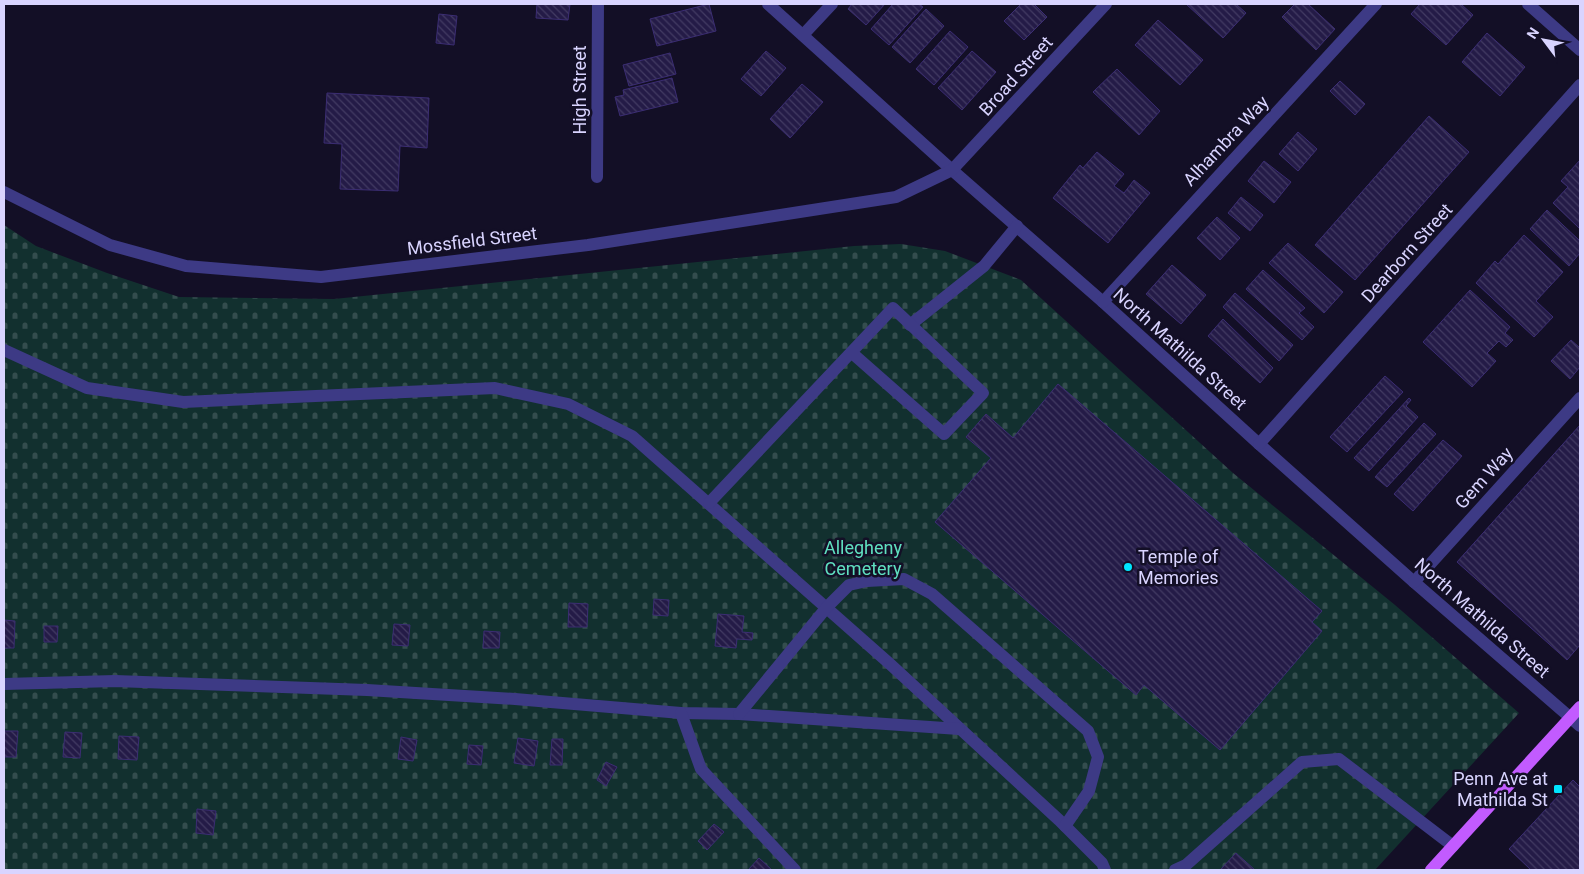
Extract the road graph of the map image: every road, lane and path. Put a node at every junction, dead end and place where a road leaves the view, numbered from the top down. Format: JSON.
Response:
{"nodes":[{"id":1,"x":598,"y":4,"type":"edge"},
{"id":2,"x":768,"y":4,"type":"edge"},
{"id":3,"x":832,"y":4,"type":"edge"},
{"id":4,"x":1106,"y":4,"type":"edge"},
{"id":5,"x":1376,"y":4,"type":"edge"},
{"id":6,"x":1528,"y":4,"type":"edge"},
{"id":7,"x":803,"y":35,"type":"junction"},
{"id":8,"x":1580,"y":50,"type":"edge"},
{"id":9,"x":1580,"y":86,"type":"edge"},
{"id":10,"x":952,"y":170,"type":"junction"},
{"id":11,"x":597,"y":177,"type":"dead end"},
{"id":12,"x":4,"y":192,"type":"edge"},
{"id":13,"x":1017,"y":226,"type":"junction"},
{"id":14,"x":1103,"y":302,"type":"junction"},
{"id":15,"x":910,"y":325,"type":"junction"},
{"id":16,"x":4,"y":350,"type":"edge"},
{"id":17,"x":852,"y":353,"type":"junction"},
{"id":18,"x":1580,"y":398,"type":"edge"},
{"id":19,"x":1259,"y":444,"type":"junction"},
{"id":20,"x":709,"y":503,"type":"junction"},
{"id":21,"x":1414,"y":582,"type":"junction"},
{"id":22,"x":827,"y":607,"type":"junction"},
{"id":23,"x":4,"y":684,"type":"edge"},
{"id":24,"x":1580,"y":707,"type":"edge"},
{"id":25,"x":681,"y":713,"type":"junction"},
{"id":26,"x":739,"y":714,"type":"junction"},
{"id":27,"x":1570,"y":718,"type":"junction"},
{"id":28,"x":1580,"y":726,"type":"edge"},
{"id":29,"x":959,"y":729,"type":"junction"},
{"id":30,"x":1066,"y":826,"type":"junction"},
{"id":31,"x":1453,"y":846,"type":"junction"},
{"id":32,"x":796,"y":870,"type":"edge"},
{"id":33,"x":1105,"y":870,"type":"edge"},
{"id":34,"x":1174,"y":870,"type":"edge"},
{"id":35,"x":1431,"y":870,"type":"edge"}],
"edges":[{"from":1,"to":11,"type":"street","name":"High Street"},
{"from":2,"to":7,"type":"street","name":"North Mathilda Street"},
{"from":3,"to":7,"type":"street"},
{"from":4,"to":10,"type":"street","name":"Broad Street"},
{"from":5,"to":14,"type":"street","name":"Alhambra Way"},
{"from":6,"to":8,"type":"street"},
{"from":7,"to":10,"type":"street","name":"North Mathilda Street"},
{"from":9,"to":19,"type":"street","name":"Dearborn Street"},
{"from":10,"to":12,"type":"street","name":"Mossfield Street"},
{"from":10,"to":13,"type":"street","name":"North Mathilda Street"},
{"from":13,"to":14,"type":"street","name":"North Mathilda Street"},
{"from":13,"to":15,"type":"street"},
{"from":14,"to":19,"type":"street","name":"North Mathilda Street"},
{"from":15,"to":17,"type":"street"},
{"from":15,"to":17,"type":"street"},
{"from":16,"to":20,"type":"street"},
{"from":17,"to":20,"type":"street"},
{"from":18,"to":21,"type":"street","name":"Gem Way"},
{"from":19,"to":21,"type":"street","name":"North Mathilda Street"},
{"from":20,"to":22,"type":"street"},
{"from":21,"to":27,"type":"street","name":"North Mathilda Street"},
{"from":22,"to":26,"type":"street"},
{"from":22,"to":29,"type":"street"},
{"from":22,"to":30,"type":"street"},
{"from":23,"to":25,"type":"street"},
{"from":24,"to":27,"type":"main road"},
{"from":25,"to":26,"type":"street"},
{"from":25,"to":32,"type":"street"},
{"from":26,"to":29,"type":"street"},
{"from":27,"to":28,"type":"street","name":"North Mathilda Street"},
{"from":27,"to":31,"type":"main road"},
{"from":29,"to":30,"type":"street"},
{"from":30,"to":33,"type":"street"},
{"from":31,"to":34,"type":"street"},
{"from":31,"to":35,"type":"main road"}]}
